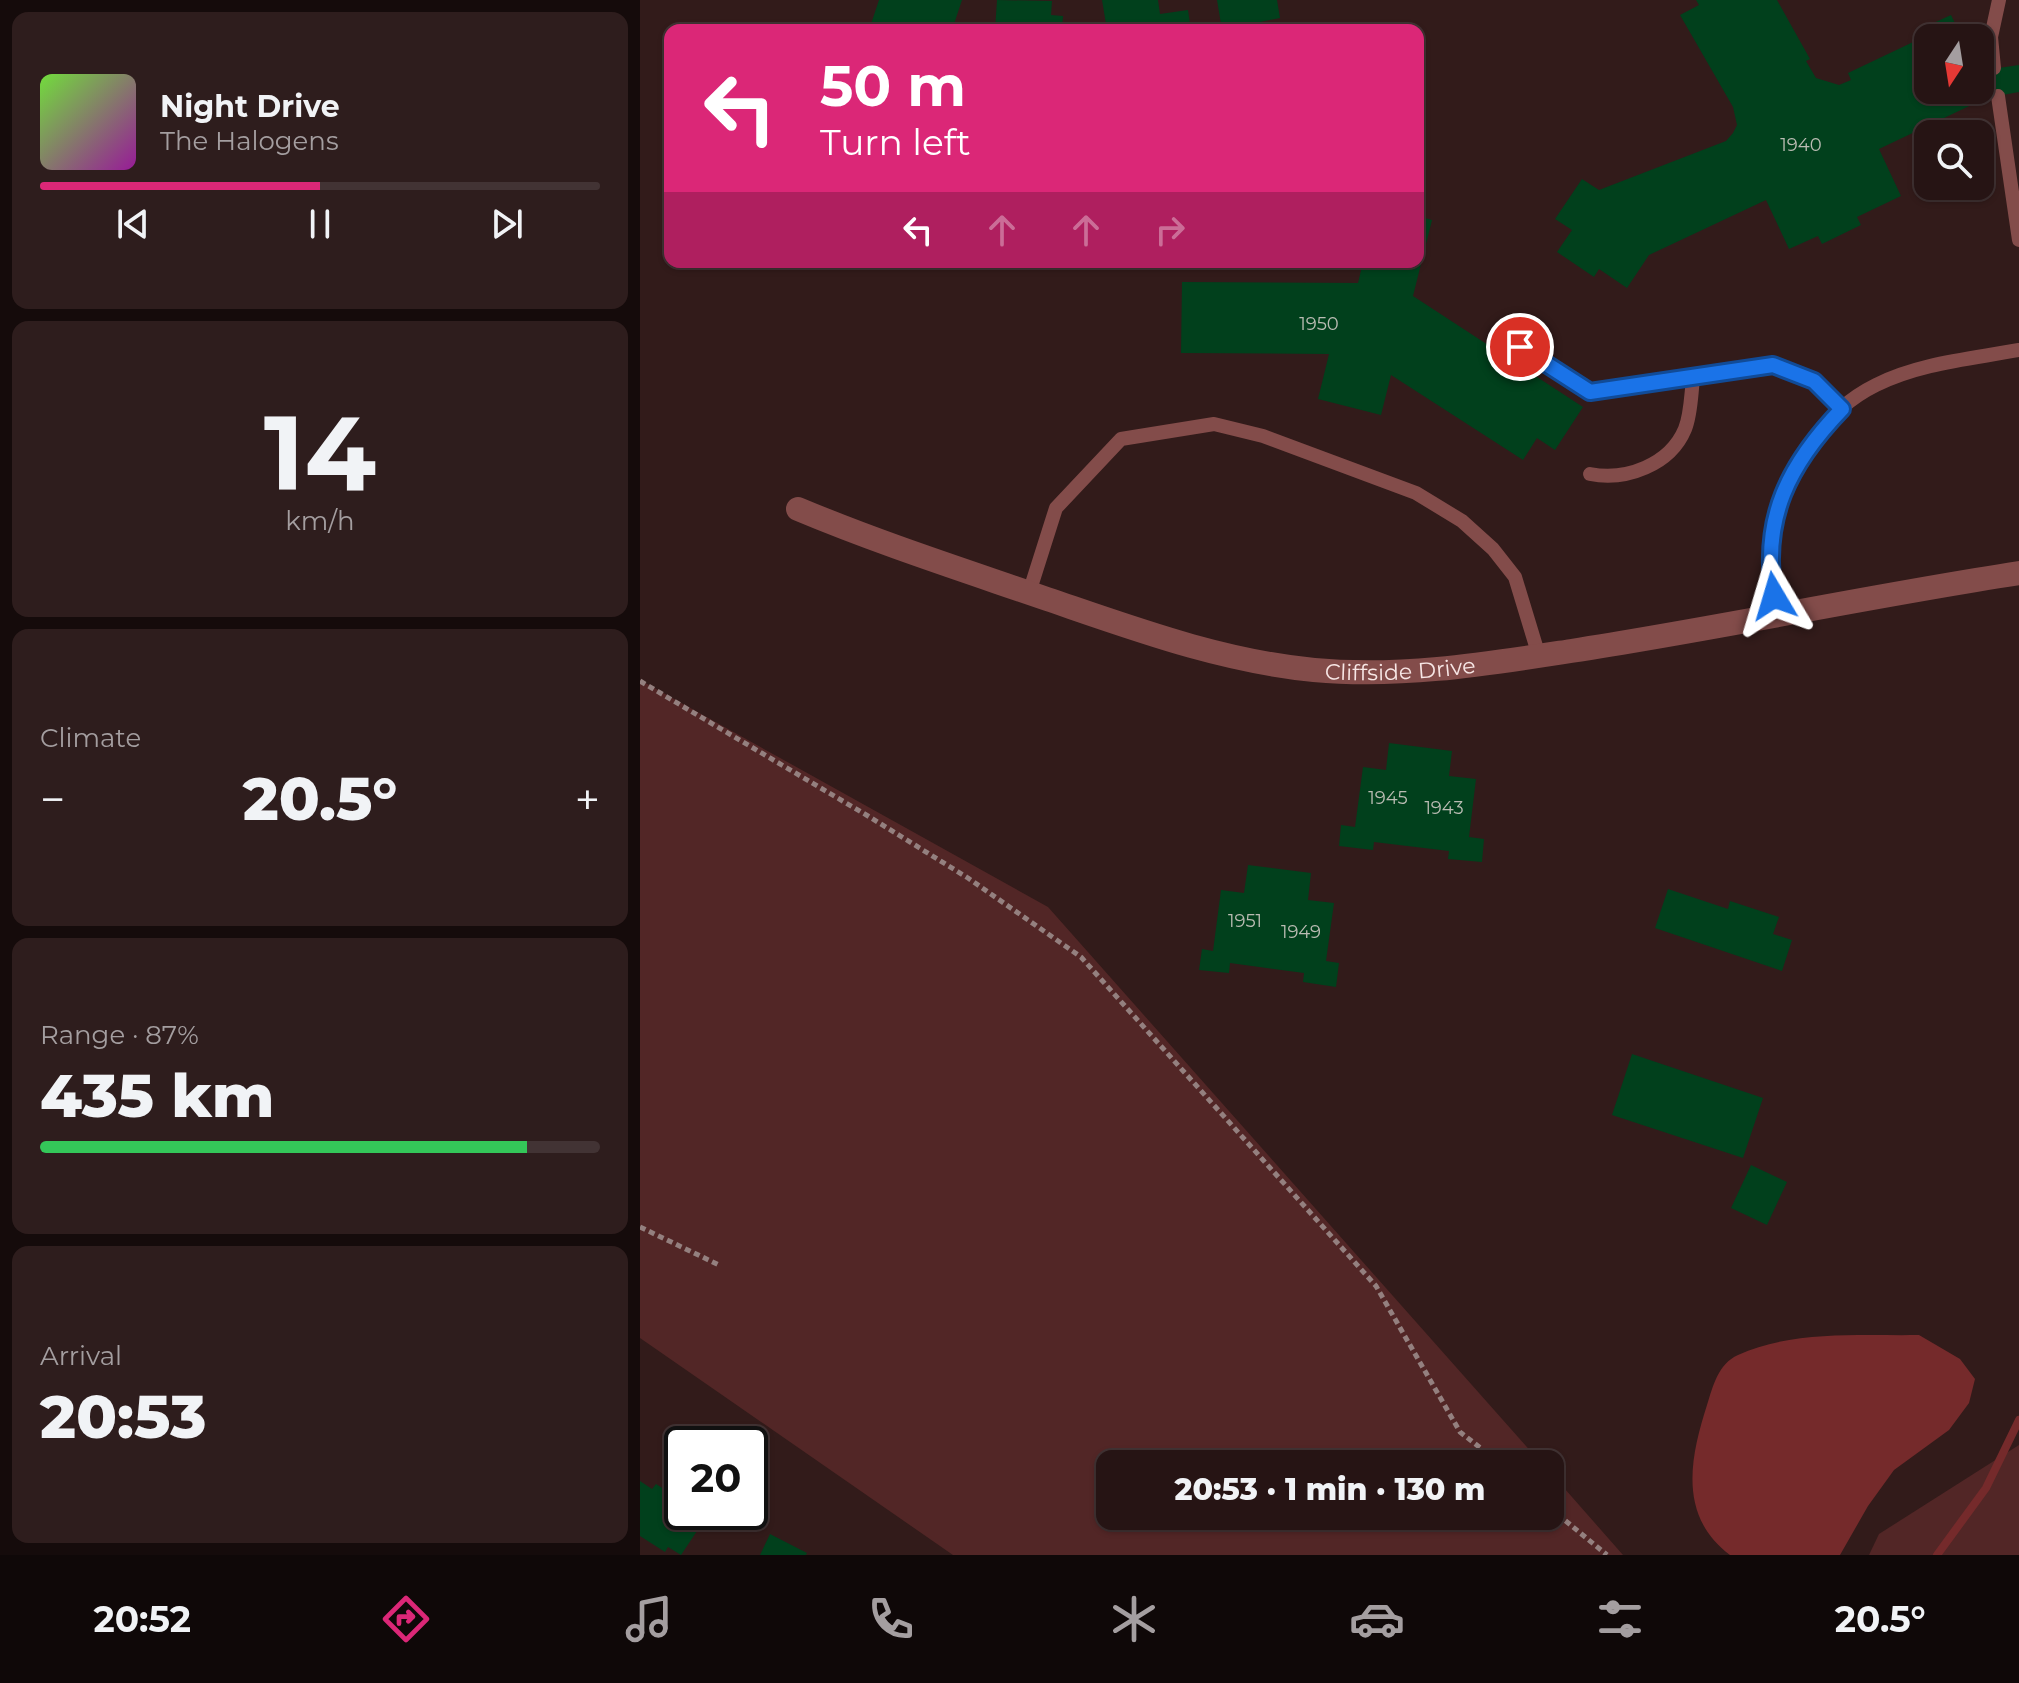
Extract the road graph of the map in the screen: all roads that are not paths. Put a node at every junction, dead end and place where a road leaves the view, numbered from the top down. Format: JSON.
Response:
{"nodes":[{"id":1,"x":1999,"y":0,"type":"edge"},
{"id":2,"x":1994,"y":24,"type":"edge"},
{"id":3,"x":1998,"y":96,"type":"dead end"},
{"id":4,"x":2019,"y":240,"type":"edge"},
{"id":5,"x":1520,"y":347,"type":"dead end"},
{"id":6,"x":2019,"y":350,"type":"edge"},
{"id":7,"x":1693,"y":379,"type":"junction"},
{"id":8,"x":1842,"y":409,"type":"junction"},
{"id":9,"x":1590,"y":474,"type":"dead end"},
{"id":10,"x":798,"y":509,"type":"dead end"},
{"id":11,"x":2019,"y":573,"type":"edge"},
{"id":12,"x":1029,"y":593,"type":"junction"},
{"id":13,"x":1777,"y":616,"type":"junction"},
{"id":14,"x":1539,"y":656,"type":"junction"}],
"edges":[{"from":1,"to":2,"type":"lane"},
{"from":3,"to":4,"type":"lane"},
{"from":5,"to":7,"type":"lane"},
{"from":6,"to":8,"type":"lane"},
{"from":7,"to":8,"type":"lane"},
{"from":7,"to":9,"type":"lane"},
{"from":8,"to":13,"type":"lane"},
{"from":10,"to":12,"type":"street","name":"Cliffside Drive"},
{"from":11,"to":13,"type":"street","name":"Cliffside Drive"},
{"from":12,"to":14,"type":"street","name":"Cliffside Drive"},
{"from":12,"to":14,"type":"lane"},
{"from":13,"to":14,"type":"street","name":"Cliffside Drive"}]}
